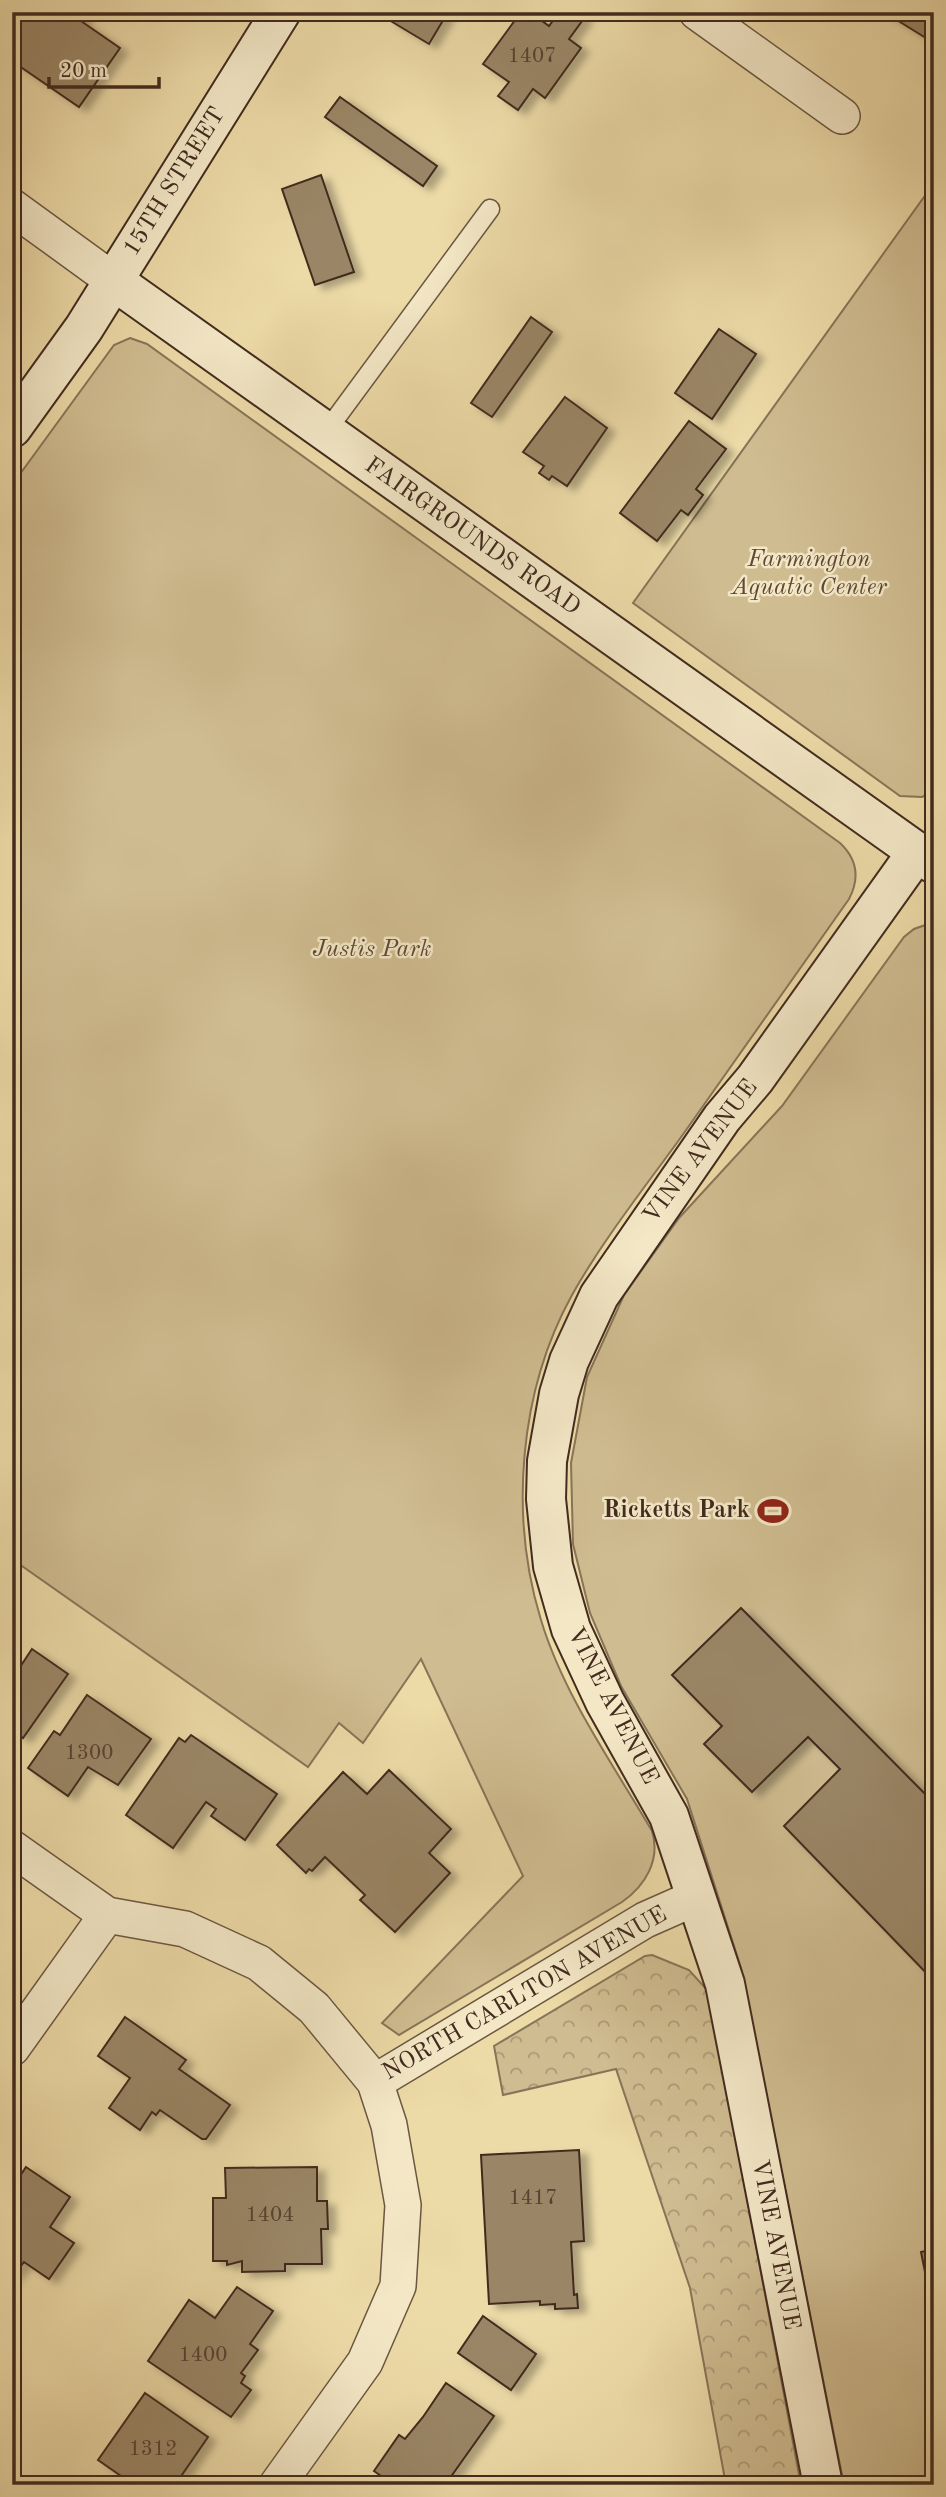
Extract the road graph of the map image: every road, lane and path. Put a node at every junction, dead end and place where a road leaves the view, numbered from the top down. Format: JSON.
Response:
{"nodes":[{"id":1,"x":281,"y":12,"type":"edge"},
{"id":2,"x":697,"y":12,"type":"edge"},
{"id":3,"x":842,"y":116,"type":"dead end"},
{"id":4,"x":12,"y":207,"type":"edge"},
{"id":5,"x":489,"y":209,"type":"dead end"},
{"id":6,"x":114,"y":281,"type":"junction"},
{"id":7,"x":12,"y":428,"type":"edge"},
{"id":8,"x":325,"y":433,"type":"junction"},
{"id":9,"x":926,"y":858,"type":"edge"},
{"id":10,"x":12,"y":1848,"type":"edge"},
{"id":11,"x":697,"y":1898,"type":"junction"},
{"id":12,"x":107,"y":1916,"type":"junction"},
{"id":13,"x":12,"y":2048,"type":"edge"},
{"id":14,"x":375,"y":2082,"type":"junction"},
{"id":15,"x":277,"y":2485,"type":"edge"},
{"id":16,"x":823,"y":2485,"type":"edge"}],
"edges":[{"from":1,"to":6,"type":"street","name":"15TH STREET"},
{"from":2,"to":3,"type":"street"},
{"from":4,"to":6,"type":"street","name":"FAIRGROUNDS ROAD"},
{"from":5,"to":8,"type":"lane"},
{"from":6,"to":7,"type":"street","name":"15TH STREET"},
{"from":6,"to":8,"type":"street","name":"FAIRGROUNDS ROAD"},
{"from":8,"to":9,"type":"street","name":"FAIRGROUNDS ROAD"},
{"from":9,"to":11,"type":"street","name":"VINE AVENUE"},
{"from":10,"to":12,"type":"street","name":"NORTH CARLTON AVENUE"},
{"from":11,"to":14,"type":"street","name":"NORTH CARLTON AVENUE"},
{"from":11,"to":16,"type":"street","name":"VINE AVENUE"},
{"from":12,"to":13,"type":"street"},
{"from":12,"to":14,"type":"street","name":"NORTH CARLTON AVENUE"},
{"from":14,"to":15,"type":"street"}]}
